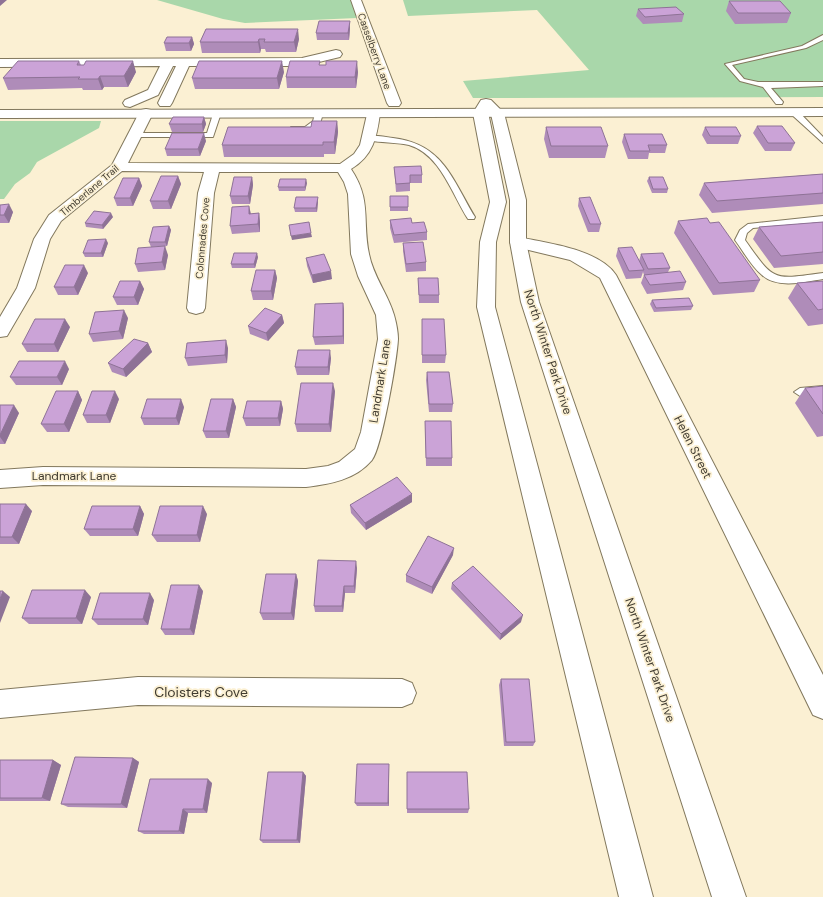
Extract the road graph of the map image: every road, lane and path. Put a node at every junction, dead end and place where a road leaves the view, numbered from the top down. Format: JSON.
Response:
{"nodes":[{"id":1,"x":356,"y":0,"type":"edge"},
{"id":2,"x":823,"y":37,"type":"edge"},
{"id":3,"x":815,"y":40,"type":"junction"},
{"id":4,"x":823,"y":43,"type":"edge"},
{"id":5,"x":336,"y":54,"type":"dead end"},
{"id":6,"x":168,"y":62,"type":"junction"},
{"id":7,"x":184,"y":62,"type":"junction"},
{"id":8,"x":0,"y":63,"type":"edge"},
{"id":9,"x":159,"y":80,"type":"junction"},
{"id":10,"x":176,"y":80,"type":"junction"},
{"id":11,"x":823,"y":84,"type":"edge"},
{"id":12,"x":765,"y":85,"type":"junction"},
{"id":13,"x":779,"y":102,"type":"junction"},
{"id":14,"x":823,"y":102,"type":"edge"},
{"id":15,"x":130,"y":103,"type":"junction"},
{"id":16,"x":165,"y":103,"type":"junction"},
{"id":17,"x":194,"y":103,"type":"junction"},
{"id":18,"x":394,"y":103,"type":"junction"},
{"id":19,"x":0,"y":104,"type":"edge"},
{"id":20,"x":794,"y":107,"type":"junction"},
{"id":21,"x":487,"y":110,"type":"junction"},
{"id":22,"x":823,"y":112,"type":"edge"},
{"id":23,"x":116,"y":113,"type":"junction"},
{"id":24,"x":319,"y":113,"type":"junction"},
{"id":25,"x":373,"y":113,"type":"junction"},
{"id":26,"x":0,"y":114,"type":"edge"},
{"id":27,"x":146,"y":114,"type":"junction"},
{"id":28,"x":216,"y":117,"type":"junction"},
{"id":29,"x":182,"y":122,"type":"edge"},
{"id":30,"x":173,"y":124,"type":"edge"},
{"id":31,"x":285,"y":129,"type":"edge"},
{"id":32,"x":135,"y":135,"type":"junction"},
{"id":33,"x":168,"y":135,"type":"junction"},
{"id":34,"x":371,"y":138,"type":"junction"},
{"id":35,"x":823,"y":141,"type":"edge"},
{"id":36,"x":118,"y":167,"type":"junction"},
{"id":37,"x":212,"y":168,"type":"junction"},
{"id":38,"x":342,"y":168,"type":"junction"},
{"id":39,"x":471,"y":217,"type":"dead end"},
{"id":40,"x":823,"y":219,"type":"edge"},
{"id":41,"x":518,"y":242,"type":"junction"},
{"id":42,"x":823,"y":276,"type":"edge"},
{"id":43,"x":196,"y":308,"type":"dead end"},
{"id":44,"x":0,"y":331,"type":"edge"},
{"id":45,"x":823,"y":390,"type":"edge"},
{"id":46,"x":800,"y":392,"type":"dead end"},
{"id":47,"x":0,"y":479,"type":"edge"},
{"id":48,"x":402,"y":693,"type":"dead end"},
{"id":49,"x":0,"y":704,"type":"edge"},
{"id":50,"x":823,"y":705,"type":"edge"},
{"id":51,"x":636,"y":897,"type":"edge"},
{"id":52,"x":729,"y":897,"type":"edge"}],
"edges":[{"from":1,"to":18,"type":"street","name":"Casselberry Lane"},
{"from":2,"to":3,"type":"lane"},
{"from":3,"to":4,"type":"lane"},
{"from":3,"to":12,"type":"lane"},
{"from":5,"to":7,"type":"street"},
{"from":6,"to":7,"type":"street"},
{"from":6,"to":8,"type":"street"},
{"from":6,"to":9,"type":"street"},
{"from":7,"to":10,"type":"street"},
{"from":9,"to":10,"type":"street"},
{"from":9,"to":15,"type":"street"},
{"from":10,"to":16,"type":"street"},
{"from":11,"to":12,"type":"lane"},
{"from":12,"to":13,"type":"lane"},
{"from":13,"to":20,"type":"street"},
{"from":13,"to":21,"type":"street"},
{"from":14,"to":20,"type":"street"},
{"from":15,"to":16,"type":"street"},
{"from":15,"to":19,"type":"street"},
{"from":16,"to":17,"type":"street"},
{"from":16,"to":23,"type":"street"},
{"from":17,"to":18,"type":"street"},
{"from":17,"to":27,"type":"street"},
{"from":18,"to":21,"type":"street"},
{"from":20,"to":21,"type":"street"},
{"from":20,"to":22,"type":"street"},
{"from":20,"to":35,"type":"lane"},
{"from":21,"to":25,"type":"street"},
{"from":21,"to":41,"type":"street","name":"North Winter Park Drive"},
{"from":21,"to":51,"type":"street"},
{"from":23,"to":26,"type":"street"},
{"from":23,"to":27,"type":"street"},
{"from":24,"to":25,"type":"street"},
{"from":24,"to":28,"type":"street"},
{"from":24,"to":31,"type":"lane"},
{"from":25,"to":34,"type":"street"},
{"from":27,"to":28,"type":"street"},
{"from":27,"to":32,"type":"street","name":"Timberlane Trail"},
{"from":28,"to":29,"type":"lane"},
{"from":28,"to":33,"type":"lane"},
{"from":30,"to":33,"type":"lane"},
{"from":32,"to":33,"type":"lane"},
{"from":32,"to":36,"type":"street","name":"Timberlane Trail"},
{"from":34,"to":38,"type":"street"},
{"from":34,"to":39,"type":"lane"},
{"from":36,"to":37,"type":"street"},
{"from":36,"to":44,"type":"street","name":"Timberlane Trail"},
{"from":37,"to":38,"type":"street"},
{"from":37,"to":43,"type":"street","name":"Colonnades Cove"},
{"from":38,"to":47,"type":"street","name":"Landmark Lane"},
{"from":40,"to":42,"type":"lane"},
{"from":41,"to":50,"type":"street","name":"Helen Street"},
{"from":41,"to":52,"type":"street","name":"North Winter Park Drive"},
{"from":45,"to":46,"type":"lane"},
{"from":48,"to":49,"type":"street","name":"Cloisters Cove"}]}
